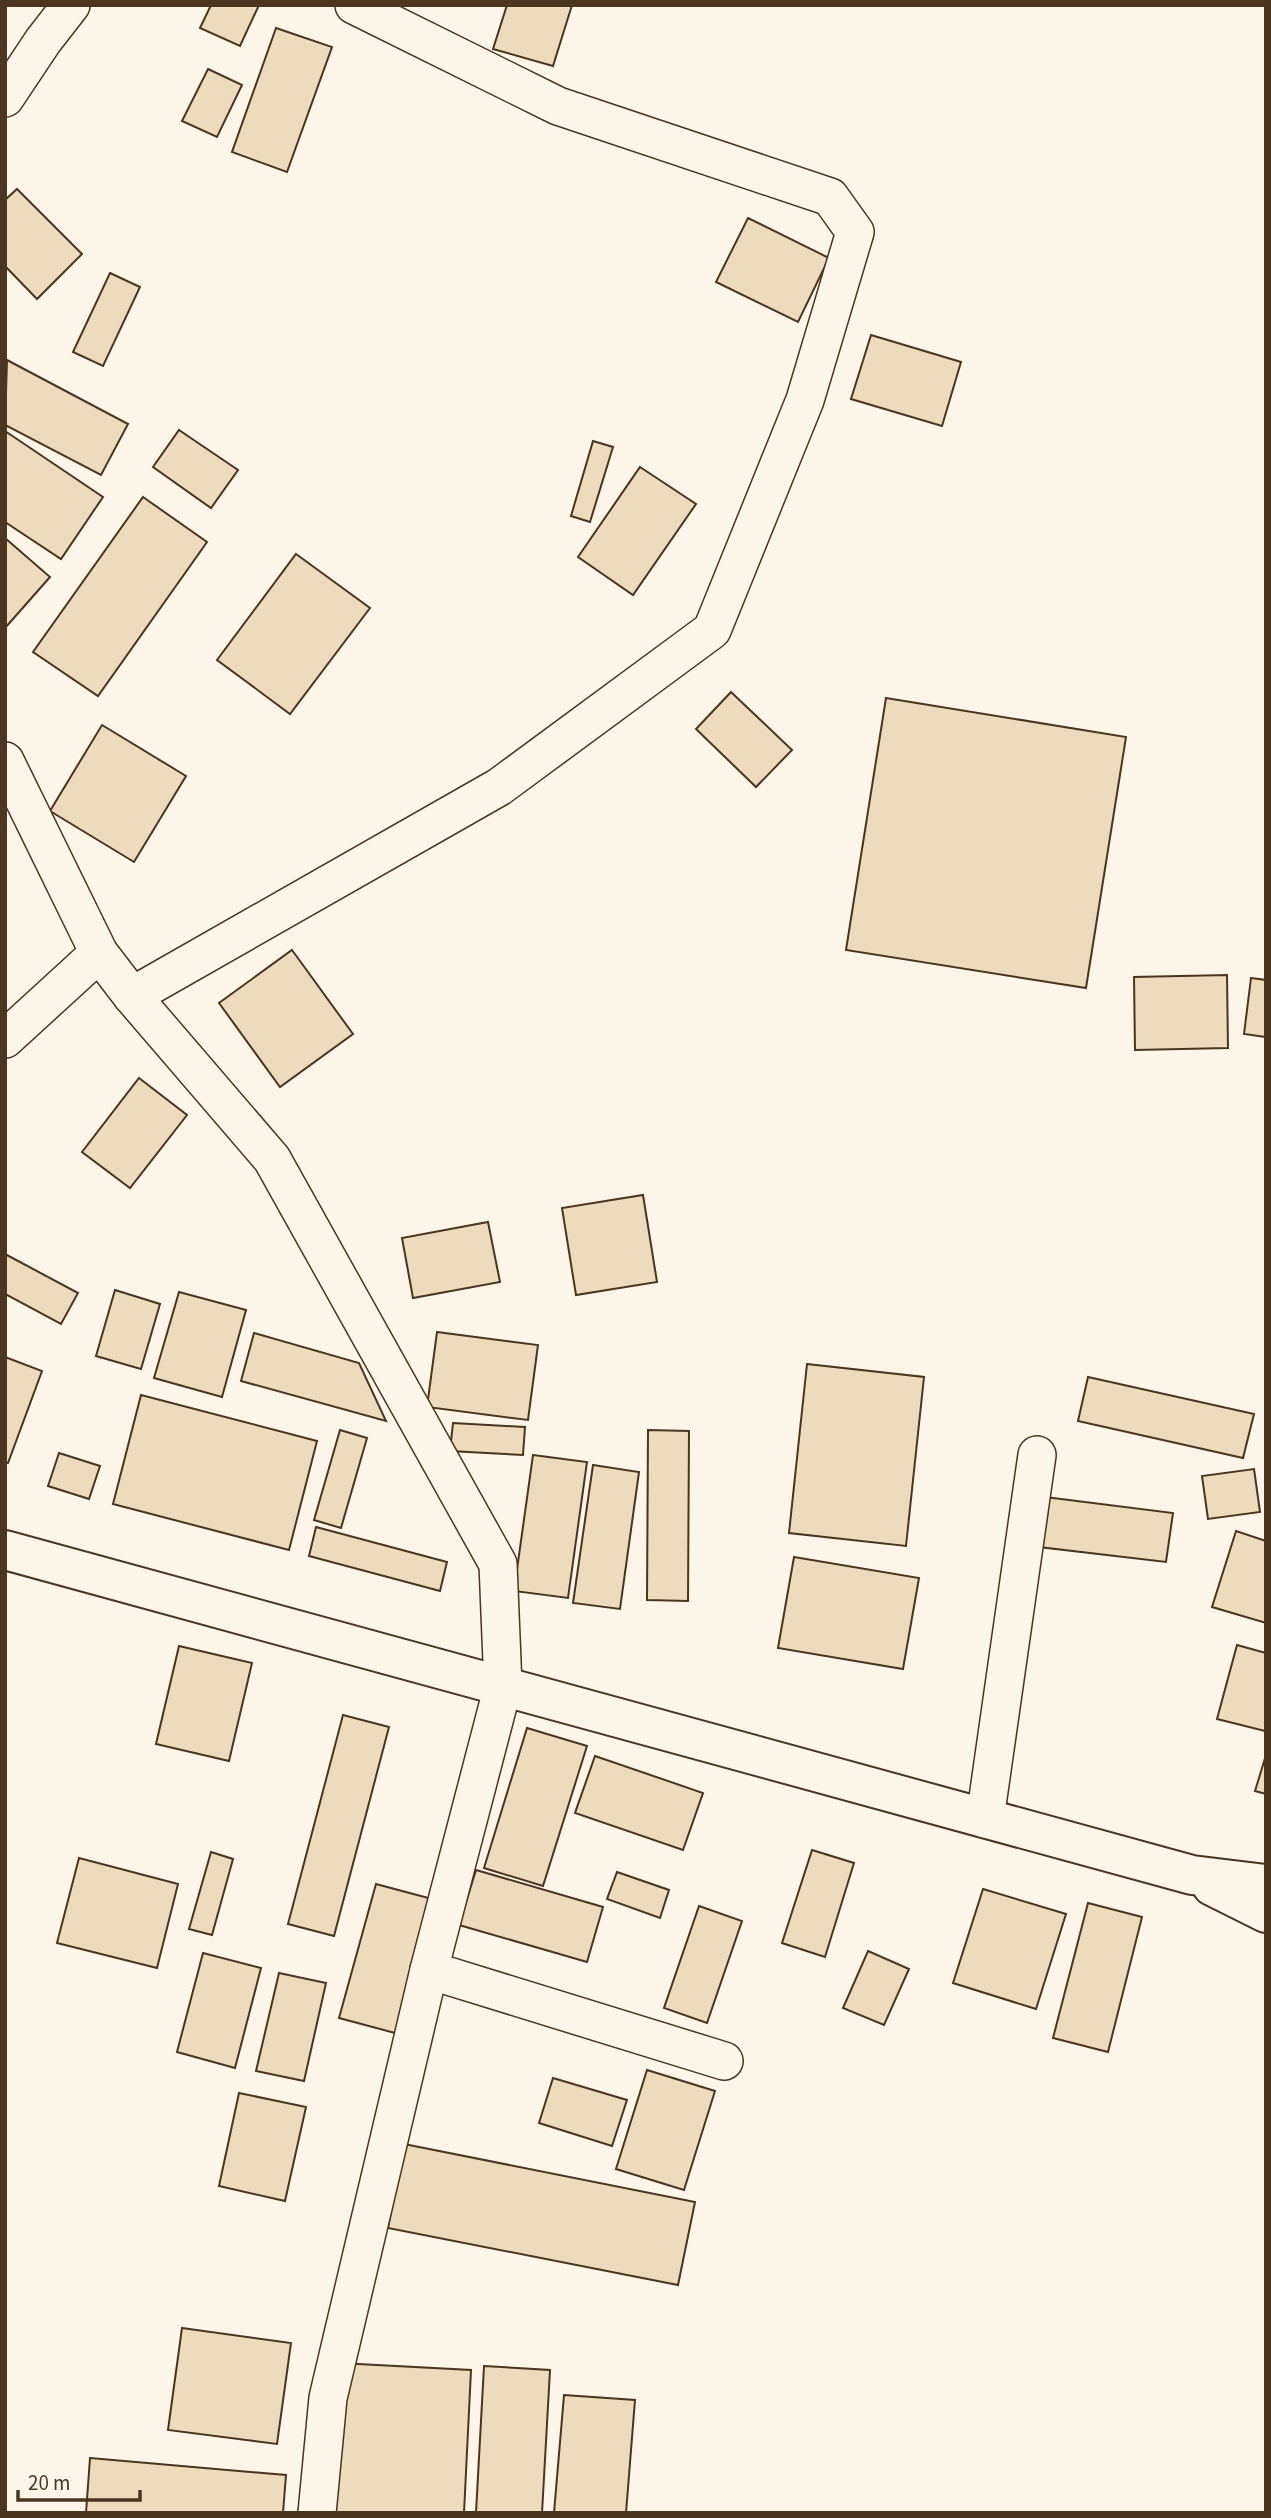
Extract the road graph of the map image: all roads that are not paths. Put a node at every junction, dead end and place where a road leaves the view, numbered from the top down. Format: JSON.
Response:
{"nodes":[{"id":1,"x":38,"y":5,"type":"edge"},
{"id":2,"x":71,"y":5,"type":"edge"},
{"id":3,"x":354,"y":5,"type":"edge"},
{"id":4,"x":43,"y":41,"type":"junction"},
{"id":5,"x":5,"y":98,"type":"edge"},
{"id":6,"x":5,"y":761,"type":"edge"},
{"id":7,"x":99,"y":953,"type":"junction"},
{"id":8,"x":132,"y":996,"type":"junction"},
{"id":9,"x":5,"y":1039,"type":"edge"},
{"id":10,"x":1037,"y":1455,"type":"dead end"},
{"id":11,"x":5,"y":1549,"type":"edge"},
{"id":12,"x":503,"y":1686,"type":"junction"},
{"id":13,"x":985,"y":1819,"type":"junction"},
{"id":14,"x":1192,"y":1875,"type":"junction"},
{"id":15,"x":1266,"y":1884,"type":"edge"},
{"id":16,"x":1266,"y":1913,"type":"edge"},
{"id":17,"x":429,"y":1970,"type":"junction"},
{"id":18,"x":724,"y":2061,"type":"dead end"},
{"id":19,"x":317,"y":2513,"type":"edge"}],
"edges":[{"from":1,"to":4,"type":"street"},
{"from":2,"to":4,"type":"street"},
{"from":3,"to":8,"type":"street"},
{"from":4,"to":5,"type":"street"},
{"from":6,"to":7,"type":"street"},
{"from":7,"to":8,"type":"street"},
{"from":7,"to":9,"type":"street"},
{"from":8,"to":12,"type":"street"},
{"from":10,"to":13,"type":"street"},
{"from":11,"to":12,"type":"street"},
{"from":12,"to":13,"type":"street"},
{"from":12,"to":17,"type":"street"},
{"from":13,"to":14,"type":"street"},
{"from":14,"to":15,"type":"street"},
{"from":14,"to":16,"type":"street"},
{"from":17,"to":18,"type":"street"},
{"from":17,"to":19,"type":"street"}]}
